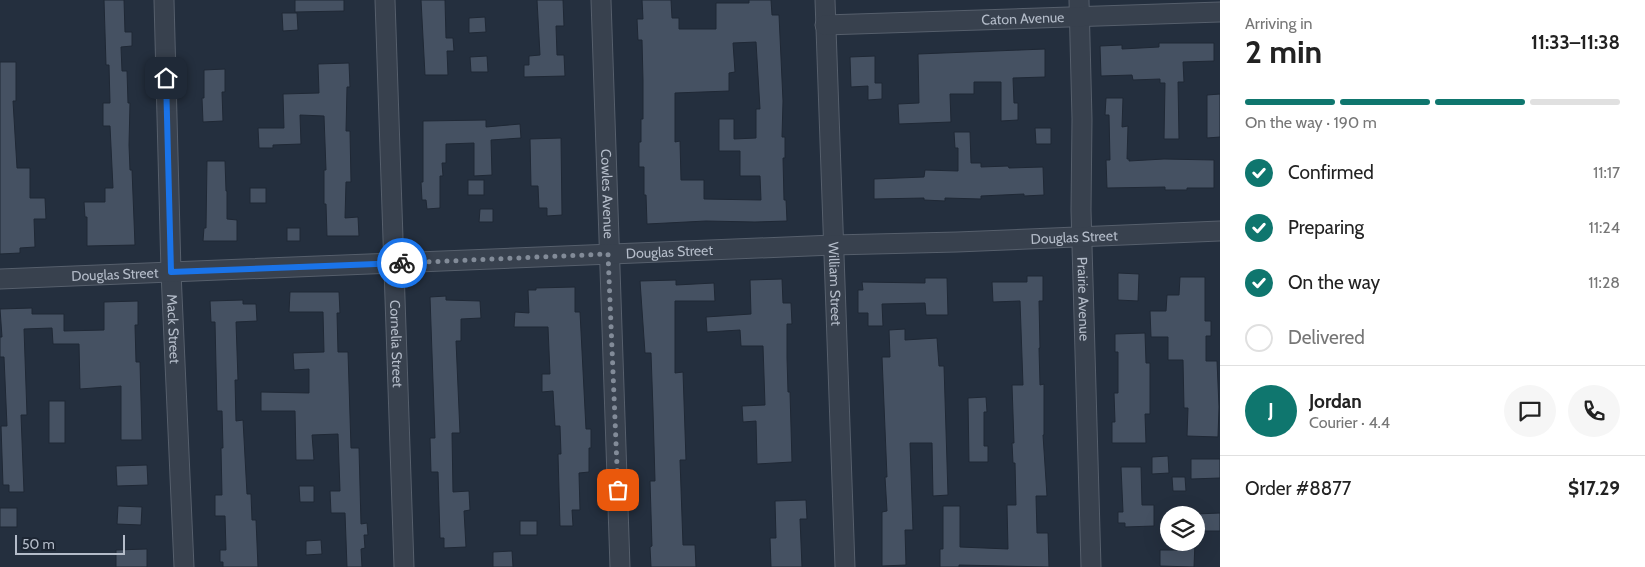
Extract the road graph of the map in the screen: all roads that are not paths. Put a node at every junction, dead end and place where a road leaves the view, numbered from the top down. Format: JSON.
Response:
{"nodes":[{"id":1,"x":164,"y":0,"type":"edge"},
{"id":2,"x":386,"y":0,"type":"edge"},
{"id":3,"x":601,"y":0,"type":"edge"},
{"id":4,"x":824,"y":0,"type":"edge"},
{"id":5,"x":1079,"y":8,"type":"edge"},
{"id":6,"x":1220,"y":12,"type":"edge"},
{"id":7,"x":825,"y":25,"type":"junction"},
{"id":8,"x":1220,"y":231,"type":"edge"},
{"id":9,"x":1083,"y":236,"type":"junction"},
{"id":10,"x":833,"y":245,"type":"junction"},
{"id":11,"x":608,"y":254,"type":"junction"},
{"id":12,"x":393,"y":263,"type":"junction"},
{"id":13,"x":171,"y":272,"type":"junction"},
{"id":14,"x":0,"y":279,"type":"edge"},
{"id":15,"x":184,"y":567,"type":"edge"},
{"id":16,"x":404,"y":567,"type":"edge"},
{"id":17,"x":620,"y":567,"type":"edge"},
{"id":18,"x":845,"y":567,"type":"edge"},
{"id":19,"x":1091,"y":567,"type":"edge"}],
"edges":[{"from":1,"to":13,"type":"street","name":"Mack Street"},
{"from":2,"to":12,"type":"street","name":"Cornelia Street"},
{"from":3,"to":11,"type":"street","name":"Cowles Avenue"},
{"from":4,"to":7,"type":"street","name":"William Street"},
{"from":5,"to":6,"type":"street","name":"Caton Avenue"},
{"from":5,"to":7,"type":"street","name":"Caton Avenue"},
{"from":5,"to":9,"type":"street","name":"Prairie Avenue"},
{"from":7,"to":10,"type":"street","name":"William Street"},
{"from":8,"to":9,"type":"street","name":"Douglas Street"},
{"from":9,"to":10,"type":"street","name":"Douglas Street"},
{"from":9,"to":19,"type":"street","name":"Prairie Avenue"},
{"from":10,"to":11,"type":"street","name":"Douglas Street"},
{"from":10,"to":18,"type":"street","name":"William Street"},
{"from":11,"to":12,"type":"street","name":"Douglas Street"},
{"from":11,"to":17,"type":"street","name":"Cowles Avenue"},
{"from":12,"to":13,"type":"street","name":"Douglas Street"},
{"from":12,"to":16,"type":"street","name":"Cornelia Street"},
{"from":13,"to":14,"type":"street","name":"Douglas Street"},
{"from":13,"to":15,"type":"street","name":"Mack Street"}]}
